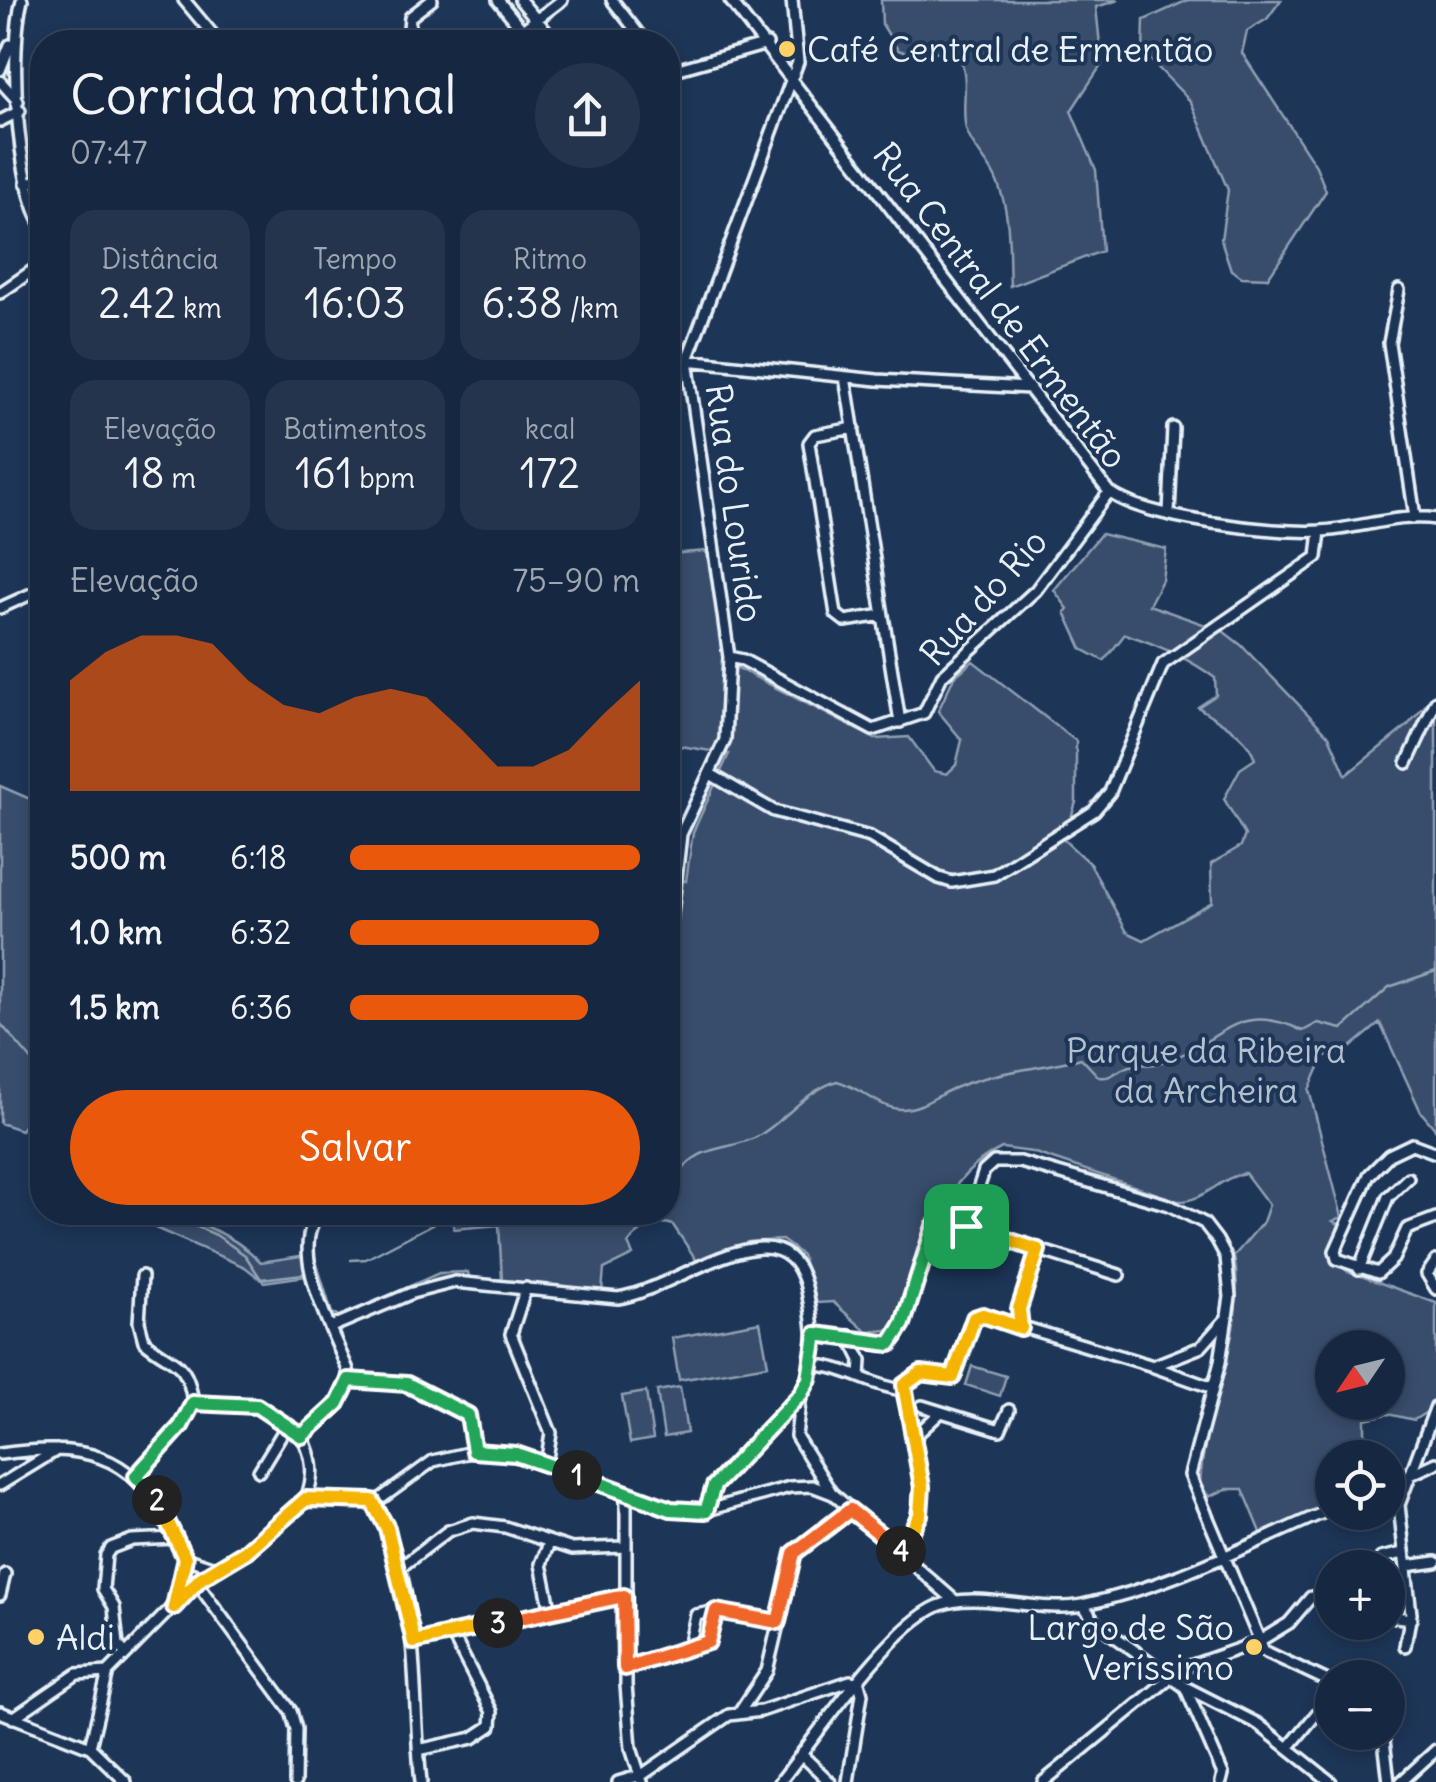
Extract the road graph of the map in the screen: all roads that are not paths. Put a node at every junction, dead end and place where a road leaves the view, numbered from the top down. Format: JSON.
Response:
{"nodes":[{"id":1,"x":22,"y":0,"type":"edge"},
{"id":2,"x":184,"y":0,"type":"edge"},
{"id":3,"x":432,"y":0,"type":"edge"},
{"id":4,"x":498,"y":0,"type":"edge"},
{"id":5,"x":520,"y":0,"type":"edge"},
{"id":6,"x":562,"y":0,"type":"edge"},
{"id":7,"x":612,"y":0,"type":"edge"},
{"id":8,"x":730,"y":0,"type":"edge"},
{"id":9,"x":792,"y":0,"type":"edge"},
{"id":10,"x":536,"y":20,"type":"junction"},
{"id":11,"x":209,"y":30,"type":"edge"},
{"id":12,"x":409,"y":30,"type":"edge"},
{"id":13,"x":523,"y":30,"type":"joint"},
{"id":14,"x":544,"y":30,"type":"edge"},
{"id":15,"x":636,"y":30,"type":"edge"},
{"id":16,"x":16,"y":33,"type":"junction"},
{"id":17,"x":767,"y":44,"type":"junction"},
{"id":18,"x":680,"y":69,"type":"edge"},
{"id":19,"x":792,"y":75,"type":"junction"},
{"id":20,"x":1,"y":78,"type":"edge"},
{"id":21,"x":17,"y":79,"type":"junction"},
{"id":22,"x":20,"y":108,"type":"junction"},
{"id":23,"x":0,"y":121,"type":"edge"},
{"id":24,"x":30,"y":182,"type":"edge"},
{"id":25,"x":26,"y":183,"type":"junction"},
{"id":26,"x":30,"y":194,"type":"edge"},
{"id":27,"x":30,"y":272,"type":"edge"},
{"id":28,"x":1399,"y":290,"type":"dead end"},
{"id":29,"x":0,"y":293,"type":"edge"},
{"id":30,"x":687,"y":360,"type":"junction"},
{"id":31,"x":680,"y":362,"type":"edge"},
{"id":32,"x":845,"y":377,"type":"junction"},
{"id":33,"x":1030,"y":388,"type":"junction"},
{"id":34,"x":854,"y":428,"type":"junction"},
{"id":35,"x":1173,"y":428,"type":"dead end"},
{"id":36,"x":1109,"y":492,"type":"junction"},
{"id":37,"x":1168,"y":513,"type":"junction"},
{"id":38,"x":1435,"y":516,"type":"edge"},
{"id":39,"x":1415,"y":517,"type":"junction"},
{"id":40,"x":1320,"y":531,"type":"junction"},
{"id":41,"x":30,"y":595,"type":"edge"},
{"id":42,"x":0,"y":608,"type":"edge"},
{"id":43,"x":883,"y":615,"type":"junction"},
{"id":44,"x":729,"y":658,"type":"junction"},
{"id":45,"x":1436,"y":700,"type":"edge"},
{"id":46,"x":900,"y":722,"type":"junction"},
{"id":47,"x":1407,"y":762,"type":"dead end"},
{"id":48,"x":712,"y":774,"type":"junction"},
{"id":49,"x":680,"y":850,"type":"edge"},
{"id":50,"x":1435,"y":1152,"type":"edge"},
{"id":51,"x":1408,"y":1178,"type":"dead end"},
{"id":52,"x":1436,"y":1218,"type":"edge"},
{"id":53,"x":312,"y":1225,"type":"edge"},
{"id":54,"x":966,"y":1226,"type":"junction"},
{"id":55,"x":1038,"y":1250,"type":"junction"},
{"id":56,"x":1436,"y":1261,"type":"edge"},
{"id":57,"x":1359,"y":1269,"type":"junction"},
{"id":58,"x":1119,"y":1275,"type":"dead end"},
{"id":59,"x":142,"y":1276,"type":"dead end"},
{"id":60,"x":526,"y":1288,"type":"junction"},
{"id":61,"x":1436,"y":1290,"type":"edge"},
{"id":62,"x":1227,"y":1318,"type":"junction"},
{"id":63,"x":331,"y":1327,"type":"junction"},
{"id":64,"x":1021,"y":1328,"type":"junction"},
{"id":65,"x":816,"y":1334,"type":"junction"},
{"id":66,"x":850,"y":1336,"type":"junction"},
{"id":67,"x":812,"y":1365,"type":"junction"},
{"id":68,"x":1153,"y":1366,"type":"junction"},
{"id":69,"x":860,"y":1377,"type":"junction"},
{"id":70,"x":349,"y":1380,"type":"junction"},
{"id":71,"x":1213,"y":1388,"type":"junction"},
{"id":72,"x":902,"y":1390,"type":"junction"},
{"id":73,"x":801,"y":1394,"type":"junction"},
{"id":74,"x":193,"y":1403,"type":"junction"},
{"id":75,"x":922,"y":1406,"type":"dead end"},
{"id":76,"x":1436,"y":1406,"type":"edge"},
{"id":77,"x":1009,"y":1410,"type":"dead end"},
{"id":78,"x":941,"y":1412,"type":"junction"},
{"id":79,"x":287,"y":1425,"type":"junction"},
{"id":80,"x":302,"y":1436,"type":"junction"},
{"id":81,"x":915,"y":1436,"type":"junction"},
{"id":82,"x":60,"y":1448,"type":"junction"},
{"id":83,"x":474,"y":1451,"type":"junction"},
{"id":84,"x":16,"y":1452,"type":"junction"},
{"id":85,"x":0,"y":1454,"type":"edge"},
{"id":86,"x":1436,"y":1463,"type":"edge"},
{"id":87,"x":546,"y":1465,"type":"junction"},
{"id":88,"x":260,"y":1471,"type":"dead end"},
{"id":89,"x":24,"y":1474,"type":"junction"},
{"id":90,"x":1413,"y":1474,"type":"junction"},
{"id":91,"x":136,"y":1476,"type":"junction"},
{"id":92,"x":1405,"y":1479,"type":"edge"},
{"id":93,"x":0,"y":1485,"type":"edge"},
{"id":94,"x":626,"y":1492,"type":"junction"},
{"id":95,"x":1405,"y":1492,"type":"edge"},
{"id":96,"x":833,"y":1494,"type":"junction"},
{"id":97,"x":306,"y":1499,"type":"junction"},
{"id":98,"x":372,"y":1501,"type":"junction"},
{"id":99,"x":850,"y":1510,"type":"junction"},
{"id":100,"x":706,"y":1511,"type":"junction"},
{"id":101,"x":1315,"y":1517,"type":"edge"},
{"id":102,"x":176,"y":1538,"type":"junction"},
{"id":103,"x":550,"y":1542,"type":"junction"},
{"id":104,"x":623,"y":1547,"type":"junction"},
{"id":105,"x":900,"y":1552,"type":"junction"},
{"id":106,"x":185,"y":1558,"type":"junction"},
{"id":107,"x":1222,"y":1559,"type":"junction"},
{"id":108,"x":1405,"y":1560,"type":"edge"},
{"id":109,"x":1436,"y":1562,"type":"edge"},
{"id":110,"x":1407,"y":1566,"type":"junction"},
{"id":111,"x":218,"y":1568,"type":"junction"},
{"id":112,"x":397,"y":1570,"type":"junction"},
{"id":113,"x":5,"y":1574,"type":"dead end"},
{"id":114,"x":196,"y":1583,"type":"junction"},
{"id":115,"x":0,"y":1595,"type":"edge"},
{"id":116,"x":624,"y":1596,"type":"junction"},
{"id":117,"x":1311,"y":1597,"type":"dead end"},
{"id":118,"x":954,"y":1600,"type":"junction"},
{"id":119,"x":1084,"y":1605,"type":"junction"},
{"id":120,"x":174,"y":1607,"type":"junction"},
{"id":121,"x":716,"y":1611,"type":"junction"},
{"id":122,"x":551,"y":1612,"type":"junction"},
{"id":123,"x":1405,"y":1618,"type":"edge"},
{"id":124,"x":1411,"y":1619,"type":"junction"},
{"id":125,"x":778,"y":1622,"type":"junction"},
{"id":126,"x":452,"y":1634,"type":"junction"},
{"id":127,"x":414,"y":1642,"type":"junction"},
{"id":128,"x":1258,"y":1642,"type":"junction"},
{"id":129,"x":1405,"y":1646,"type":"dead end"},
{"id":130,"x":689,"y":1648,"type":"junction"},
{"id":131,"x":126,"y":1654,"type":"junction"},
{"id":132,"x":625,"y":1668,"type":"junction"},
{"id":133,"x":108,"y":1672,"type":"junction"},
{"id":134,"x":1315,"y":1674,"type":"edge"},
{"id":135,"x":1170,"y":1676,"type":"junction"},
{"id":136,"x":858,"y":1684,"type":"junction"},
{"id":137,"x":1185,"y":1687,"type":"junction"},
{"id":138,"x":0,"y":1712,"type":"edge"},
{"id":139,"x":739,"y":1714,"type":"junction"},
{"id":140,"x":1315,"y":1716,"type":"edge"},
{"id":141,"x":13,"y":1718,"type":"junction"},
{"id":142,"x":90,"y":1746,"type":"junction"},
{"id":143,"x":1290,"y":1746,"type":"junction"},
{"id":144,"x":418,"y":1750,"type":"junction"},
{"id":145,"x":1385,"y":1750,"type":"edge"},
{"id":146,"x":1436,"y":1750,"type":"edge"},
{"id":147,"x":802,"y":1754,"type":"junction"},
{"id":148,"x":642,"y":1778,"type":"edge"},
{"id":149,"x":123,"y":1781,"type":"edge"},
{"id":150,"x":294,"y":1782,"type":"edge"},
{"id":151,"x":422,"y":1782,"type":"edge"},
{"id":152,"x":618,"y":1782,"type":"edge"},
{"id":153,"x":780,"y":1782,"type":"edge"},
{"id":154,"x":830,"y":1782,"type":"edge"},
{"id":155,"x":848,"y":1782,"type":"edge"},
{"id":156,"x":1043,"y":1782,"type":"edge"},
{"id":157,"x":1221,"y":1782,"type":"edge"},
{"id":158,"x":1331,"y":1782,"type":"edge"},
{"id":159,"x":1389,"y":1782,"type":"edge"},
{"id":160,"x":1401,"y":1782,"type":"edge"}],
"edges":[{"from":1,"to":16,"type":"street"},
{"from":2,"to":11,"type":"street"},
{"from":3,"to":12,"type":"street"},
{"from":4,"to":13,"type":"street"},
{"from":5,"to":10,"type":"street"},
{"from":6,"to":10,"type":"street"},
{"from":7,"to":15,"type":"street"},
{"from":8,"to":17,"type":"street","name":"Rua Central de Ermentão"},
{"from":9,"to":19,"type":"street","name":"Rua do Lourido"},
{"from":10,"to":13,"type":"street"},
{"from":10,"to":14,"type":"street"},
{"from":16,"to":20,"type":"street"},
{"from":16,"to":21,"type":"street"},
{"from":17,"to":18,"type":"street"},
{"from":17,"to":19,"type":"street","name":"Rua Central de Ermentão"},
{"from":19,"to":30,"type":"street","name":"Rua do Lourido"},
{"from":19,"to":33,"type":"street","name":"Rua Central de Ermentão"},
{"from":20,"to":21,"type":"street"},
{"from":20,"to":22,"type":"street"},
{"from":21,"to":22,"type":"street"},
{"from":22,"to":23,"type":"street"},
{"from":22,"to":25,"type":"street"},
{"from":24,"to":25,"type":"street"},
{"from":25,"to":26,"type":"street"},
{"from":27,"to":29,"type":"street"},
{"from":28,"to":39,"type":"street"},
{"from":30,"to":31,"type":"street"},
{"from":30,"to":32,"type":"street"},
{"from":30,"to":44,"type":"street","name":"Rua do Lourido"},
{"from":32,"to":33,"type":"street"},
{"from":32,"to":34,"type":"street"},
{"from":33,"to":36,"type":"street","name":"Rua Central de Ermentão"},
{"from":34,"to":43,"type":"street"},
{"from":34,"to":43,"type":"street"},
{"from":35,"to":37,"type":"street"},
{"from":36,"to":37,"type":"street","name":"Rua Central de Ermentão"},
{"from":36,"to":46,"type":"street","name":"Rua do Rio"},
{"from":37,"to":40,"type":"street","name":"Rua Central de Ermentão"},
{"from":38,"to":39,"type":"street","name":"Rua Central de Ermentão"},
{"from":39,"to":40,"type":"street","name":"Rua Central de Ermentão"},
{"from":40,"to":48,"type":"street"},
{"from":41,"to":42,"type":"street"},
{"from":43,"to":46,"type":"street"},
{"from":44,"to":46,"type":"street"},
{"from":44,"to":48,"type":"street","name":"Rua do Lourido"},
{"from":45,"to":47,"type":"street"},
{"from":48,"to":49,"type":"street","name":"Rua do Lourido"},
{"from":50,"to":57,"type":"street"},
{"from":51,"to":57,"type":"street"},
{"from":52,"to":57,"type":"street"},
{"from":53,"to":63,"type":"street"},
{"from":54,"to":55,"type":"street"},
{"from":54,"to":62,"type":"street"},
{"from":54,"to":66,"type":"street"},
{"from":55,"to":58,"type":"street"},
{"from":55,"to":64,"type":"street"},
{"from":56,"to":61,"type":"street"},
{"from":59,"to":74,"type":"street"},
{"from":60,"to":63,"type":"street"},
{"from":60,"to":65,"type":"street"},
{"from":60,"to":87,"type":"street"},
{"from":62,"to":68,"type":"street"},
{"from":62,"to":71,"type":"street"},
{"from":63,"to":70,"type":"street"},
{"from":64,"to":68,"type":"street"},
{"from":64,"to":72,"type":"street"},
{"from":65,"to":66,"type":"street"},
{"from":65,"to":67,"type":"street"},
{"from":66,"to":69,"type":"street"},
{"from":67,"to":69,"type":"street"},
{"from":67,"to":73,"type":"street"},
{"from":68,"to":71,"type":"street"},
{"from":69,"to":72,"type":"street"},
{"from":70,"to":80,"type":"street"},
{"from":70,"to":83,"type":"street"},
{"from":71,"to":107,"type":"street"},
{"from":72,"to":81,"type":"street"},
{"from":73,"to":96,"type":"street"},
{"from":73,"to":100,"type":"street"},
{"from":74,"to":79,"type":"street"},
{"from":74,"to":91,"type":"street"},
{"from":75,"to":78,"type":"street"},
{"from":76,"to":90,"type":"street"},
{"from":77,"to":78,"type":"street"},
{"from":78,"to":81,"type":"street"},
{"from":79,"to":80,"type":"street"},
{"from":79,"to":88,"type":"street"},
{"from":80,"to":97,"type":"street"},
{"from":81,"to":105,"type":"street"},
{"from":82,"to":84,"type":"street"},
{"from":82,"to":89,"type":"street"},
{"from":82,"to":91,"type":"street"},
{"from":83,"to":87,"type":"street"},
{"from":83,"to":98,"type":"street"},
{"from":84,"to":85,"type":"street"},
{"from":84,"to":89,"type":"street"},
{"from":86,"to":90,"type":"street"},
{"from":87,"to":94,"type":"street"},
{"from":89,"to":93,"type":"street"},
{"from":90,"to":92,"type":"street"},
{"from":90,"to":95,"type":"street"},
{"from":91,"to":102,"type":"street"},
{"from":94,"to":100,"type":"street"},
{"from":94,"to":104,"type":"street"},
{"from":96,"to":99,"type":"street"},
{"from":96,"to":100,"type":"street"},
{"from":97,"to":98,"type":"street"},
{"from":97,"to":111,"type":"street"},
{"from":98,"to":112,"type":"street"},
{"from":99,"to":105,"type":"street"},
{"from":99,"to":125,"type":"street"},
{"from":101,"to":107,"type":"street"},
{"from":102,"to":106,"type":"street"},
{"from":102,"to":131,"type":"street"},
{"from":103,"to":104,"type":"street"},
{"from":103,"to":112,"type":"street"},
{"from":103,"to":122,"type":"street"},
{"from":104,"to":116,"type":"street"},
{"from":105,"to":118,"type":"street"},
{"from":106,"to":111,"type":"street"},
{"from":106,"to":120,"type":"street"},
{"from":107,"to":119,"type":"street"},
{"from":107,"to":128,"type":"street"},
{"from":108,"to":110,"type":"street"},
{"from":109,"to":110,"type":"street"},
{"from":110,"to":124,"type":"street"},
{"from":111,"to":114,"type":"street"},
{"from":112,"to":127,"type":"street"},
{"from":113,"to":115,"type":"street"},
{"from":114,"to":120,"type":"street"},
{"from":114,"to":150,"type":"street"},
{"from":116,"to":122,"type":"street"},
{"from":116,"to":132,"type":"street"},
{"from":117,"to":128,"type":"street"},
{"from":118,"to":119,"type":"street"},
{"from":118,"to":136,"type":"street"},
{"from":119,"to":135,"type":"street"},
{"from":120,"to":131,"type":"street"},
{"from":121,"to":125,"type":"street"},
{"from":121,"to":130,"type":"street"},
{"from":121,"to":130,"type":"street"},
{"from":122,"to":126,"type":"street"},
{"from":123,"to":124,"type":"street"},
{"from":124,"to":129,"type":"street"},
{"from":125,"to":139,"type":"street"},
{"from":126,"to":127,"type":"street"},
{"from":126,"to":144,"type":"street"},
{"from":127,"to":144,"type":"street"},
{"from":128,"to":134,"type":"street"},
{"from":128,"to":135,"type":"street"},
{"from":130,"to":132,"type":"street"},
{"from":131,"to":133,"type":"street"},
{"from":132,"to":148,"type":"street"},
{"from":133,"to":141,"type":"street"},
{"from":133,"to":142,"type":"street"},
{"from":135,"to":137,"type":"street"},
{"from":135,"to":156,"type":"street"},
{"from":136,"to":139,"type":"street"},
{"from":136,"to":147,"type":"street"},
{"from":136,"to":155,"type":"street"},
{"from":137,"to":143,"type":"street"},
{"from":137,"to":157,"type":"street"},
{"from":138,"to":141,"type":"street"},
{"from":139,"to":148,"type":"street"},
{"from":140,"to":143,"type":"street"},
{"from":141,"to":142,"type":"street"},
{"from":142,"to":149,"type":"street"},
{"from":143,"to":158,"type":"street"},
{"from":144,"to":151,"type":"street"},
{"from":145,"to":159,"type":"street"},
{"from":146,"to":160,"type":"street"},
{"from":147,"to":153,"type":"street"},
{"from":147,"to":154,"type":"street"},
{"from":148,"to":152,"type":"street"}]}
